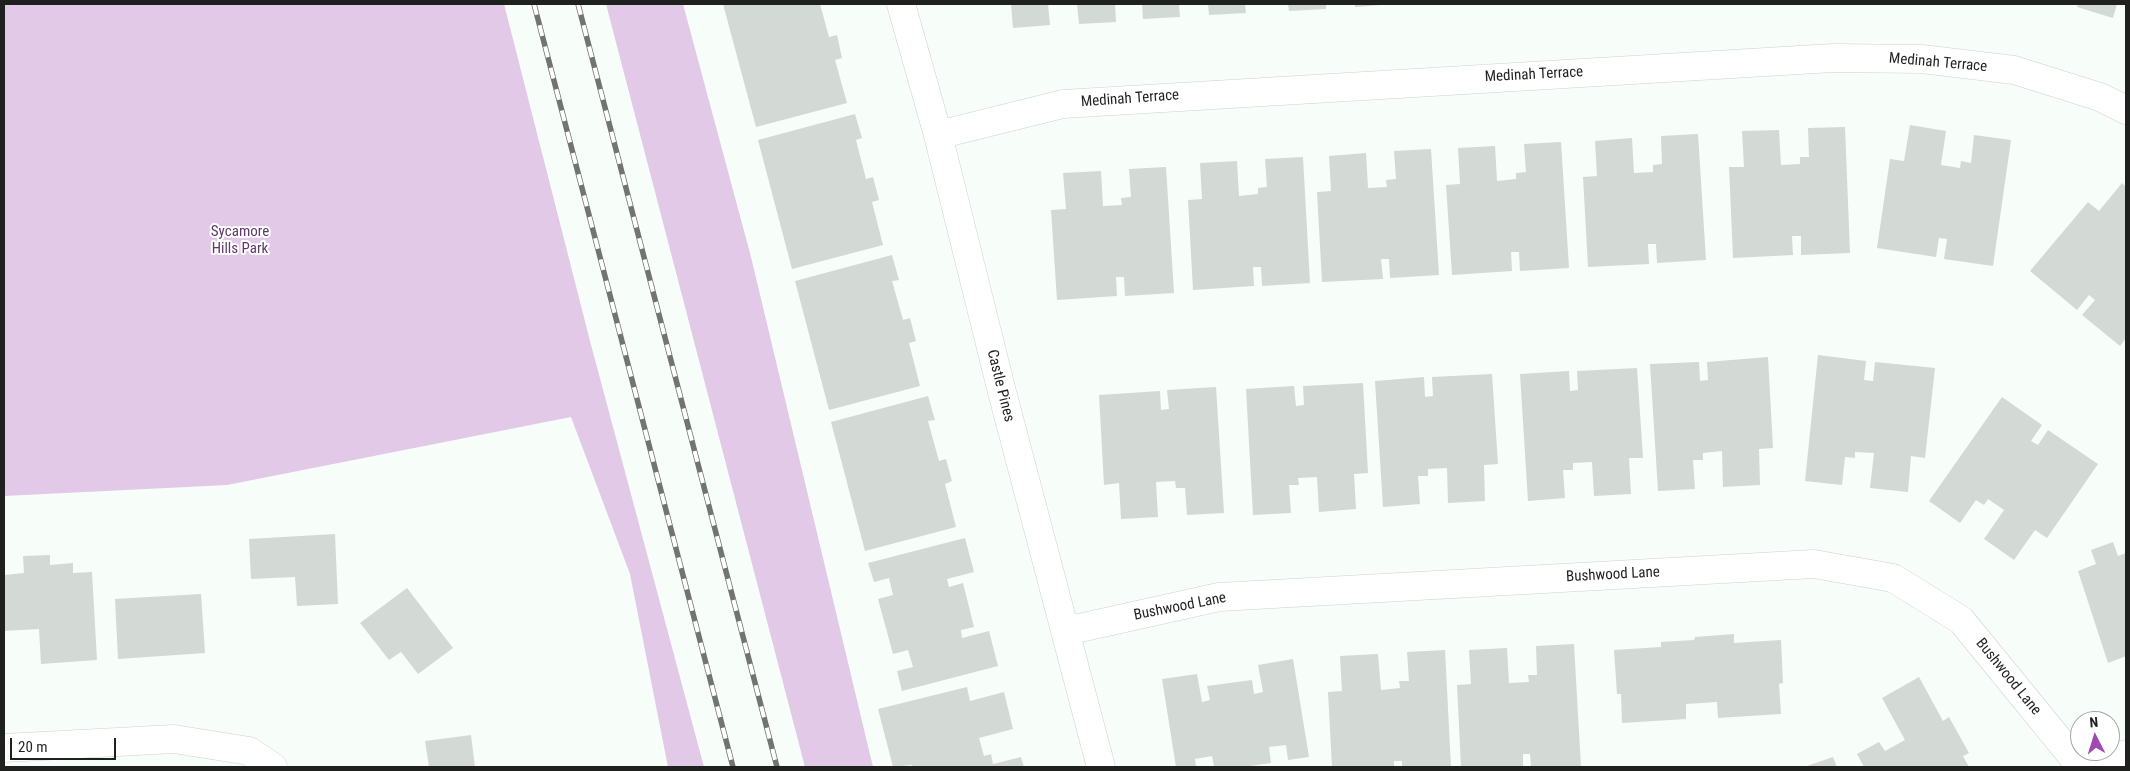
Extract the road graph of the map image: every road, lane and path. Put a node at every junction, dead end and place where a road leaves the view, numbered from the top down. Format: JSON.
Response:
{"nodes":[{"id":1,"x":901,"y":4,"type":"edge"},
{"id":2,"x":2126,"y":110,"type":"edge"},
{"id":3,"x":938,"y":135,"type":"junction"},
{"id":4,"x":1066,"y":631,"type":"junction"},
{"id":5,"x":4,"y":748,"type":"edge"},
{"id":6,"x":2126,"y":754,"type":"edge"},
{"id":7,"x":273,"y":767,"type":"edge"},
{"id":8,"x":1101,"y":767,"type":"edge"},
{"id":9,"x":2082,"y":767,"type":"edge"},
{"id":10,"x":2103,"y":767,"type":"edge"}],
"edges":[{"from":1,"to":3,"type":"street","name":"Castle Pines"},
{"from":2,"to":3,"type":"street","name":"Medinah Terrace"},
{"from":3,"to":4,"type":"street","name":"Castle Pines"},
{"from":4,"to":8,"type":"street","name":"Castle Pines"},
{"from":4,"to":9,"type":"street","name":"Bushwood Lane"},
{"from":5,"to":7,"type":"street"},
{"from":6,"to":10,"type":"street"}]}
